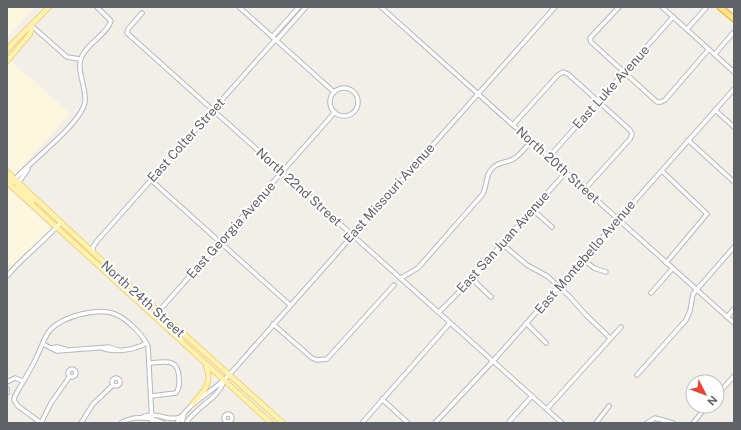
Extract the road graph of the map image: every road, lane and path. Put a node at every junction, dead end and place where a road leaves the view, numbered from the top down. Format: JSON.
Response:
{"nodes":[{"id":1,"x":49,"y":7,"type":"edge"},
{"id":2,"x":98,"y":7,"type":"edge"},
{"id":3,"x":239,"y":7,"type":"edge"},
{"id":4,"x":299,"y":7,"type":"edge"},
{"id":5,"x":306,"y":7,"type":"edge"},
{"id":6,"x":381,"y":7,"type":"edge"},
{"id":7,"x":555,"y":7,"type":"edge"},
{"id":8,"x":619,"y":7,"type":"edge"},
{"id":9,"x":662,"y":7,"type":"edge"},
{"id":10,"x":720,"y":7,"type":"edge"},
{"id":11,"x":706,"y":8,"type":"edge"},
{"id":12,"x":142,"y":13,"type":"dead end"},
{"id":13,"x":673,"y":17,"type":"junction"},
{"id":14,"x":732,"y":17,"type":"edge"},
{"id":15,"x":734,"y":22,"type":"edge"},
{"id":16,"x":32,"y":26,"type":"junction"},
{"id":17,"x":687,"y":29,"type":"junction"},
{"id":18,"x":733,"y":33,"type":"edge"},
{"id":19,"x":274,"y":39,"type":"junction"},
{"id":20,"x":7,"y":50,"type":"edge"},
{"id":21,"x":709,"y":50,"type":"junction"},
{"id":22,"x":715,"y":54,"type":"junction"},
{"id":23,"x":80,"y":60,"type":"junction"},
{"id":24,"x":7,"y":61,"type":"edge"},
{"id":25,"x":734,"y":72,"type":"edge"},
{"id":26,"x":624,"y":73,"type":"junction"},
{"id":27,"x":734,"y":89,"type":"edge"},
{"id":28,"x":334,"y":92,"type":"junction"},
{"id":29,"x":478,"y":94,"type":"junction"},
{"id":30,"x":598,"y":102,"type":"junction"},
{"id":31,"x":213,"y":110,"type":"junction"},
{"id":32,"x":715,"y":110,"type":"junction"},
{"id":33,"x":335,"y":112,"type":"junction"},
{"id":34,"x":513,"y":125,"type":"junction"},
{"id":35,"x":734,"y":127,"type":"edge"},
{"id":36,"x":688,"y":140,"type":"junction"},
{"id":37,"x":531,"y":141,"type":"junction"},
{"id":38,"x":549,"y":157,"type":"junction"},
{"id":39,"x":662,"y":170,"type":"junction"},
{"id":40,"x":7,"y":172,"type":"edge"},
{"id":41,"x":282,"y":172,"type":"junction"},
{"id":42,"x":566,"y":172,"type":"junction"},
{"id":43,"x":7,"y":178,"type":"edge"},
{"id":44,"x":151,"y":180,"type":"junction"},
{"id":45,"x":17,"y":181,"type":"junction"},
{"id":46,"x":7,"y":182,"type":"edge"},
{"id":47,"x":734,"y":182,"type":"edge"},
{"id":48,"x":585,"y":189,"type":"junction"},
{"id":49,"x":532,"y":209,"type":"junction"},
{"id":50,"x":618,"y":219,"type":"junction"},
{"id":51,"x":61,"y":222,"type":"junction"},
{"id":52,"x":57,"y":227,"type":"junction"},
{"id":53,"x":552,"y":227,"type":"dead end"},
{"id":54,"x":352,"y":235,"type":"junction"},
{"id":55,"x":97,"y":241,"type":"junction"},
{"id":56,"x":220,"y":243,"type":"junction"},
{"id":57,"x":501,"y":243,"type":"junction"},
{"id":58,"x":85,"y":245,"type":"junction"},
{"id":59,"x":734,"y":247,"type":"edge"},
{"id":60,"x":93,"y":253,"type":"junction"},
{"id":61,"x":583,"y":259,"type":"junction"},
{"id":62,"x":666,"y":263,"type":"junction"},
{"id":63,"x":673,"y":268,"type":"junction"},
{"id":64,"x":606,"y":272,"type":"dead end"},
{"id":65,"x":7,"y":276,"type":"edge"},
{"id":66,"x":401,"y":278,"type":"junction"},
{"id":67,"x":471,"y":278,"type":"junction"},
{"id":68,"x":394,"y":285,"type":"dead end"},
{"id":69,"x":559,"y":286,"type":"junction"},
{"id":70,"x":696,"y":290,"type":"junction"},
{"id":71,"x":651,"y":293,"type":"dead end"},
{"id":72,"x":491,"y":297,"type":"dead end"},
{"id":73,"x":290,"y":305,"type":"junction"},
{"id":74,"x":734,"y":309,"type":"edge"},
{"id":75,"x":158,"y":312,"type":"junction"},
{"id":76,"x":439,"y":312,"type":"junction"},
{"id":77,"x":727,"y":317,"type":"junction"},
{"id":78,"x":450,"y":323,"type":"junction"},
{"id":79,"x":526,"y":323,"type":"junction"},
{"id":80,"x":734,"y":323,"type":"edge"},
{"id":81,"x":273,"y":324,"type":"junction"},
{"id":82,"x":621,"y":327,"type":"dead end"},
{"id":83,"x":610,"y":338,"type":"junction"},
{"id":84,"x":146,"y":343,"type":"junction"},
{"id":85,"x":546,"y":343,"type":"dead end"},
{"id":86,"x":43,"y":344,"type":"junction"},
{"id":87,"x":493,"y":361,"type":"junction"},
{"id":88,"x":204,"y":362,"type":"junction"},
{"id":89,"x":149,"y":363,"type":"junction"},
{"id":90,"x":229,"y":375,"type":"junction"},
{"id":91,"x":637,"y":375,"type":"dead end"},
{"id":92,"x":70,"y":376,"type":"dead end"},
{"id":93,"x":734,"y":376,"type":"edge"},
{"id":94,"x":23,"y":381,"type":"junction"},
{"id":95,"x":224,"y":381,"type":"junction"},
{"id":96,"x":7,"y":382,"type":"edge"},
{"id":97,"x":113,"y":385,"type":"dead end"},
{"id":98,"x":725,"y":386,"type":"edge"},
{"id":99,"x":7,"y":389,"type":"edge"},
{"id":100,"x":7,"y":393,"type":"edge"},
{"id":101,"x":151,"y":396,"type":"junction"},
{"id":102,"x":532,"y":396,"type":"junction"},
{"id":103,"x":382,"y":399,"type":"junction"},
{"id":104,"x":193,"y":403,"type":"junction"},
{"id":105,"x":609,"y":406,"type":"dead end"},
{"id":106,"x":547,"y":409,"type":"junction"},
{"id":107,"x":184,"y":413,"type":"junction"},
{"id":108,"x":191,"y":414,"type":"junction"},
{"id":109,"x":700,"y":414,"type":"edge"},
{"id":110,"x":152,"y":415,"type":"junction"},
{"id":111,"x":141,"y":418,"type":"junction"},
{"id":112,"x":169,"y":419,"type":"junction"},
{"id":113,"x":152,"y":421,"type":"edge"},
{"id":114,"x":362,"y":422,"type":"edge"},
{"id":115,"x":41,"y":423,"type":"edge"},
{"id":116,"x":81,"y":423,"type":"edge"},
{"id":117,"x":121,"y":423,"type":"edge"},
{"id":118,"x":164,"y":423,"type":"edge"},
{"id":119,"x":172,"y":423,"type":"edge"},
{"id":120,"x":178,"y":423,"type":"edge"},
{"id":121,"x":182,"y":423,"type":"edge"},
{"id":122,"x":186,"y":423,"type":"edge"},
{"id":123,"x":271,"y":423,"type":"edge"},
{"id":124,"x":283,"y":423,"type":"edge"},
{"id":125,"x":408,"y":423,"type":"edge"},
{"id":126,"x":435,"y":423,"type":"edge"},
{"id":127,"x":508,"y":423,"type":"edge"},
{"id":128,"x":562,"y":423,"type":"edge"},
{"id":129,"x":596,"y":423,"type":"edge"},
{"id":130,"x":647,"y":423,"type":"edge"},
{"id":131,"x":673,"y":423,"type":"edge"},
{"id":132,"x":693,"y":423,"type":"edge"}],
"edges":[{"from":1,"to":16,"type":"main road"},
{"from":2,"to":23,"type":"street"},
{"from":3,"to":19,"type":"street"},
{"from":4,"to":19,"type":"street","name":"East Colter Street"},
{"from":5,"to":19,"type":"street","name":"East Colter Street"},
{"from":6,"to":29,"type":"street","name":"North 20th Street"},
{"from":7,"to":29,"type":"street","name":"East Missouri Avenue"},
{"from":8,"to":26,"type":"street"},
{"from":9,"to":13,"type":"street"},
{"from":10,"to":14,"type":"highway"},
{"from":11,"to":17,"type":"street"},
{"from":12,"to":31,"type":"street","name":"North 22nd Street"},
{"from":13,"to":17,"type":"street"},
{"from":13,"to":26,"type":"street","name":"East Luke Avenue"},
{"from":14,"to":15,"type":"highway"},
{"from":16,"to":20,"type":"main road"},
{"from":16,"to":23,"type":"street"},
{"from":16,"to":24,"type":"main road"},
{"from":17,"to":21,"type":"street"},
{"from":18,"to":22,"type":"street"},
{"from":19,"to":28,"type":"street"},
{"from":19,"to":31,"type":"street","name":"East Colter Street"},
{"from":21,"to":22,"type":"street"},
{"from":21,"to":26,"type":"street"},
{"from":22,"to":25,"type":"street"},
{"from":23,"to":45,"type":"street"},
{"from":26,"to":30,"type":"street","name":"East Luke Avenue"},
{"from":27,"to":32,"type":"street","name":"East Montebello Avenue"},
{"from":28,"to":33,"type":"street"},
{"from":28,"to":33,"type":"street"},
{"from":29,"to":34,"type":"street","name":"North 20th Street"},
{"from":29,"to":54,"type":"street","name":"East Missouri Avenue"},
{"from":30,"to":34,"type":"street"},
{"from":30,"to":38,"type":"street","name":"East Luke Avenue"},
{"from":30,"to":48,"type":"street"},
{"from":31,"to":41,"type":"street","name":"North 22nd Street"},
{"from":31,"to":44,"type":"street","name":"East Colter Street"},
{"from":32,"to":35,"type":"street"},
{"from":32,"to":36,"type":"street","name":"East Montebello Avenue"},
{"from":33,"to":41,"type":"street","name":"East Georgia Avenue"},
{"from":34,"to":37,"type":"street","name":"North 20th Street"},
{"from":36,"to":39,"type":"street","name":"East Montebello Avenue"},
{"from":36,"to":47,"type":"street"},
{"from":37,"to":38,"type":"street","name":"North 20th Street"},
{"from":37,"to":66,"type":"street"},
{"from":38,"to":42,"type":"street","name":"North 20th Street"},
{"from":39,"to":50,"type":"street","name":"East Montebello Avenue"},
{"from":39,"to":62,"type":"street"},
{"from":40,"to":45,"type":"main road","name":"North 24th Street"},
{"from":41,"to":54,"type":"street","name":"North 22nd Street"},
{"from":41,"to":56,"type":"street","name":"East Georgia Avenue"},
{"from":42,"to":48,"type":"street","name":"North 20th Street"},
{"from":42,"to":49,"type":"street","name":"East San Juan Avenue"},
{"from":43,"to":45,"type":"main road"},
{"from":44,"to":55,"type":"street","name":"East Colter Street"},
{"from":44,"to":56,"type":"street"},
{"from":45,"to":51,"type":"main road","name":"North 24th Street"},
{"from":45,"to":52,"type":"main road"},
{"from":46,"to":52,"type":"main road","name":"North 24th Street"},
{"from":48,"to":50,"type":"street","name":"North 20th Street"},
{"from":49,"to":53,"type":"street"},
{"from":49,"to":57,"type":"street","name":"East San Juan Avenue"},
{"from":50,"to":61,"type":"street","name":"East Montebello Avenue"},
{"from":50,"to":62,"type":"street","name":"North 20th Street"},
{"from":51,"to":52,"type":"street"},
{"from":51,"to":58,"type":"main road","name":"North 24th Street"},
{"from":52,"to":65,"type":"street"},
{"from":52,"to":88,"type":"main road","name":"North 24th Street"},
{"from":54,"to":66,"type":"street","name":"North 22nd Street"},
{"from":54,"to":73,"type":"street","name":"East Missouri Avenue"},
{"from":55,"to":58,"type":"street"},
{"from":55,"to":60,"type":"street","name":"East Colter Street"},
{"from":56,"to":73,"type":"street"},
{"from":56,"to":75,"type":"street","name":"East Georgia Avenue"},
{"from":57,"to":67,"type":"street","name":"East San Juan Avenue"},
{"from":57,"to":69,"type":"street"},
{"from":58,"to":60,"type":"main road","name":"North 24th Street"},
{"from":59,"to":70,"type":"street"},
{"from":60,"to":75,"type":"main road","name":"North 24th Street"},
{"from":61,"to":64,"type":"street"},
{"from":61,"to":69,"type":"street","name":"East Montebello Avenue"},
{"from":62,"to":63,"type":"street","name":"North 20th Street"},
{"from":63,"to":70,"type":"street","name":"North 20th Street"},
{"from":63,"to":71,"type":"street"},
{"from":66,"to":76,"type":"street","name":"North 22nd Street"},
{"from":67,"to":72,"type":"street"},
{"from":67,"to":76,"type":"street","name":"East San Juan Avenue"},
{"from":68,"to":81,"type":"street"},
{"from":69,"to":79,"type":"street","name":"East Montebello Avenue"},
{"from":69,"to":83,"type":"street"},
{"from":70,"to":77,"type":"street","name":"North 20th Street"},
{"from":70,"to":91,"type":"street"},
{"from":73,"to":81,"type":"street","name":"East Missouri Avenue"},
{"from":74,"to":77,"type":"street"},
{"from":75,"to":90,"type":"main road","name":"North 24th Street"},
{"from":76,"to":78,"type":"street","name":"North 22nd Street"},
{"from":77,"to":80,"type":"street","name":"North 20th Street"},
{"from":78,"to":87,"type":"street","name":"North 22nd Street"},
{"from":78,"to":103,"type":"street"},
{"from":79,"to":85,"type":"street"},
{"from":79,"to":87,"type":"street","name":"East Montebello Avenue"},
{"from":81,"to":90,"type":"street","name":"East Missouri Avenue"},
{"from":82,"to":83,"type":"street"},
{"from":83,"to":106,"type":"street"},
{"from":84,"to":86,"type":"street"},
{"from":84,"to":86,"type":"street"},
{"from":84,"to":89,"type":"street"},
{"from":86,"to":94,"type":"street"},
{"from":87,"to":102,"type":"street","name":"North 22nd Street"},
{"from":87,"to":126,"type":"street","name":"East Montebello Avenue"},
{"from":88,"to":95,"type":"main road","name":"North 24th Street"},
{"from":88,"to":104,"type":"main road"},
{"from":89,"to":101,"type":"street"},
{"from":89,"to":101,"type":"street"},
{"from":90,"to":95,"type":"street","name":"East Missouri Avenue"},
{"from":90,"to":124,"type":"main road","name":"North 24th Street"},
{"from":92,"to":115,"type":"street"},
{"from":93,"to":98,"type":"street"},
{"from":94,"to":96,"type":"street"},
{"from":94,"to":115,"type":"street"},
{"from":95,"to":104,"type":"street"},
{"from":95,"to":108,"type":"street"},
{"from":95,"to":123,"type":"main road","name":"North 24th Street"},
{"from":97,"to":116,"type":"street"},
{"from":99,"to":100,"type":"street"},
{"from":101,"to":110,"type":"street"},
{"from":102,"to":106,"type":"street","name":"North 22nd Street"},
{"from":102,"to":127,"type":"street"},
{"from":103,"to":114,"type":"street"},
{"from":103,"to":125,"type":"street"},
{"from":104,"to":107,"type":"street"},
{"from":105,"to":129,"type":"street"},
{"from":106,"to":128,"type":"street","name":"North 22nd Street"},
{"from":107,"to":108,"type":"street"},
{"from":107,"to":112,"type":"street"},
{"from":107,"to":120,"type":"street"},
{"from":107,"to":121,"type":"street"},
{"from":108,"to":122,"type":"street"},
{"from":109,"to":132,"type":"street"},
{"from":110,"to":111,"type":"street"},
{"from":110,"to":112,"type":"street"},
{"from":110,"to":113,"type":"street"},
{"from":111,"to":113,"type":"street"},
{"from":111,"to":117,"type":"street"},
{"from":112,"to":119,"type":"street"},
{"from":113,"to":118,"type":"street"},
{"from":130,"to":131,"type":"street"}]}
